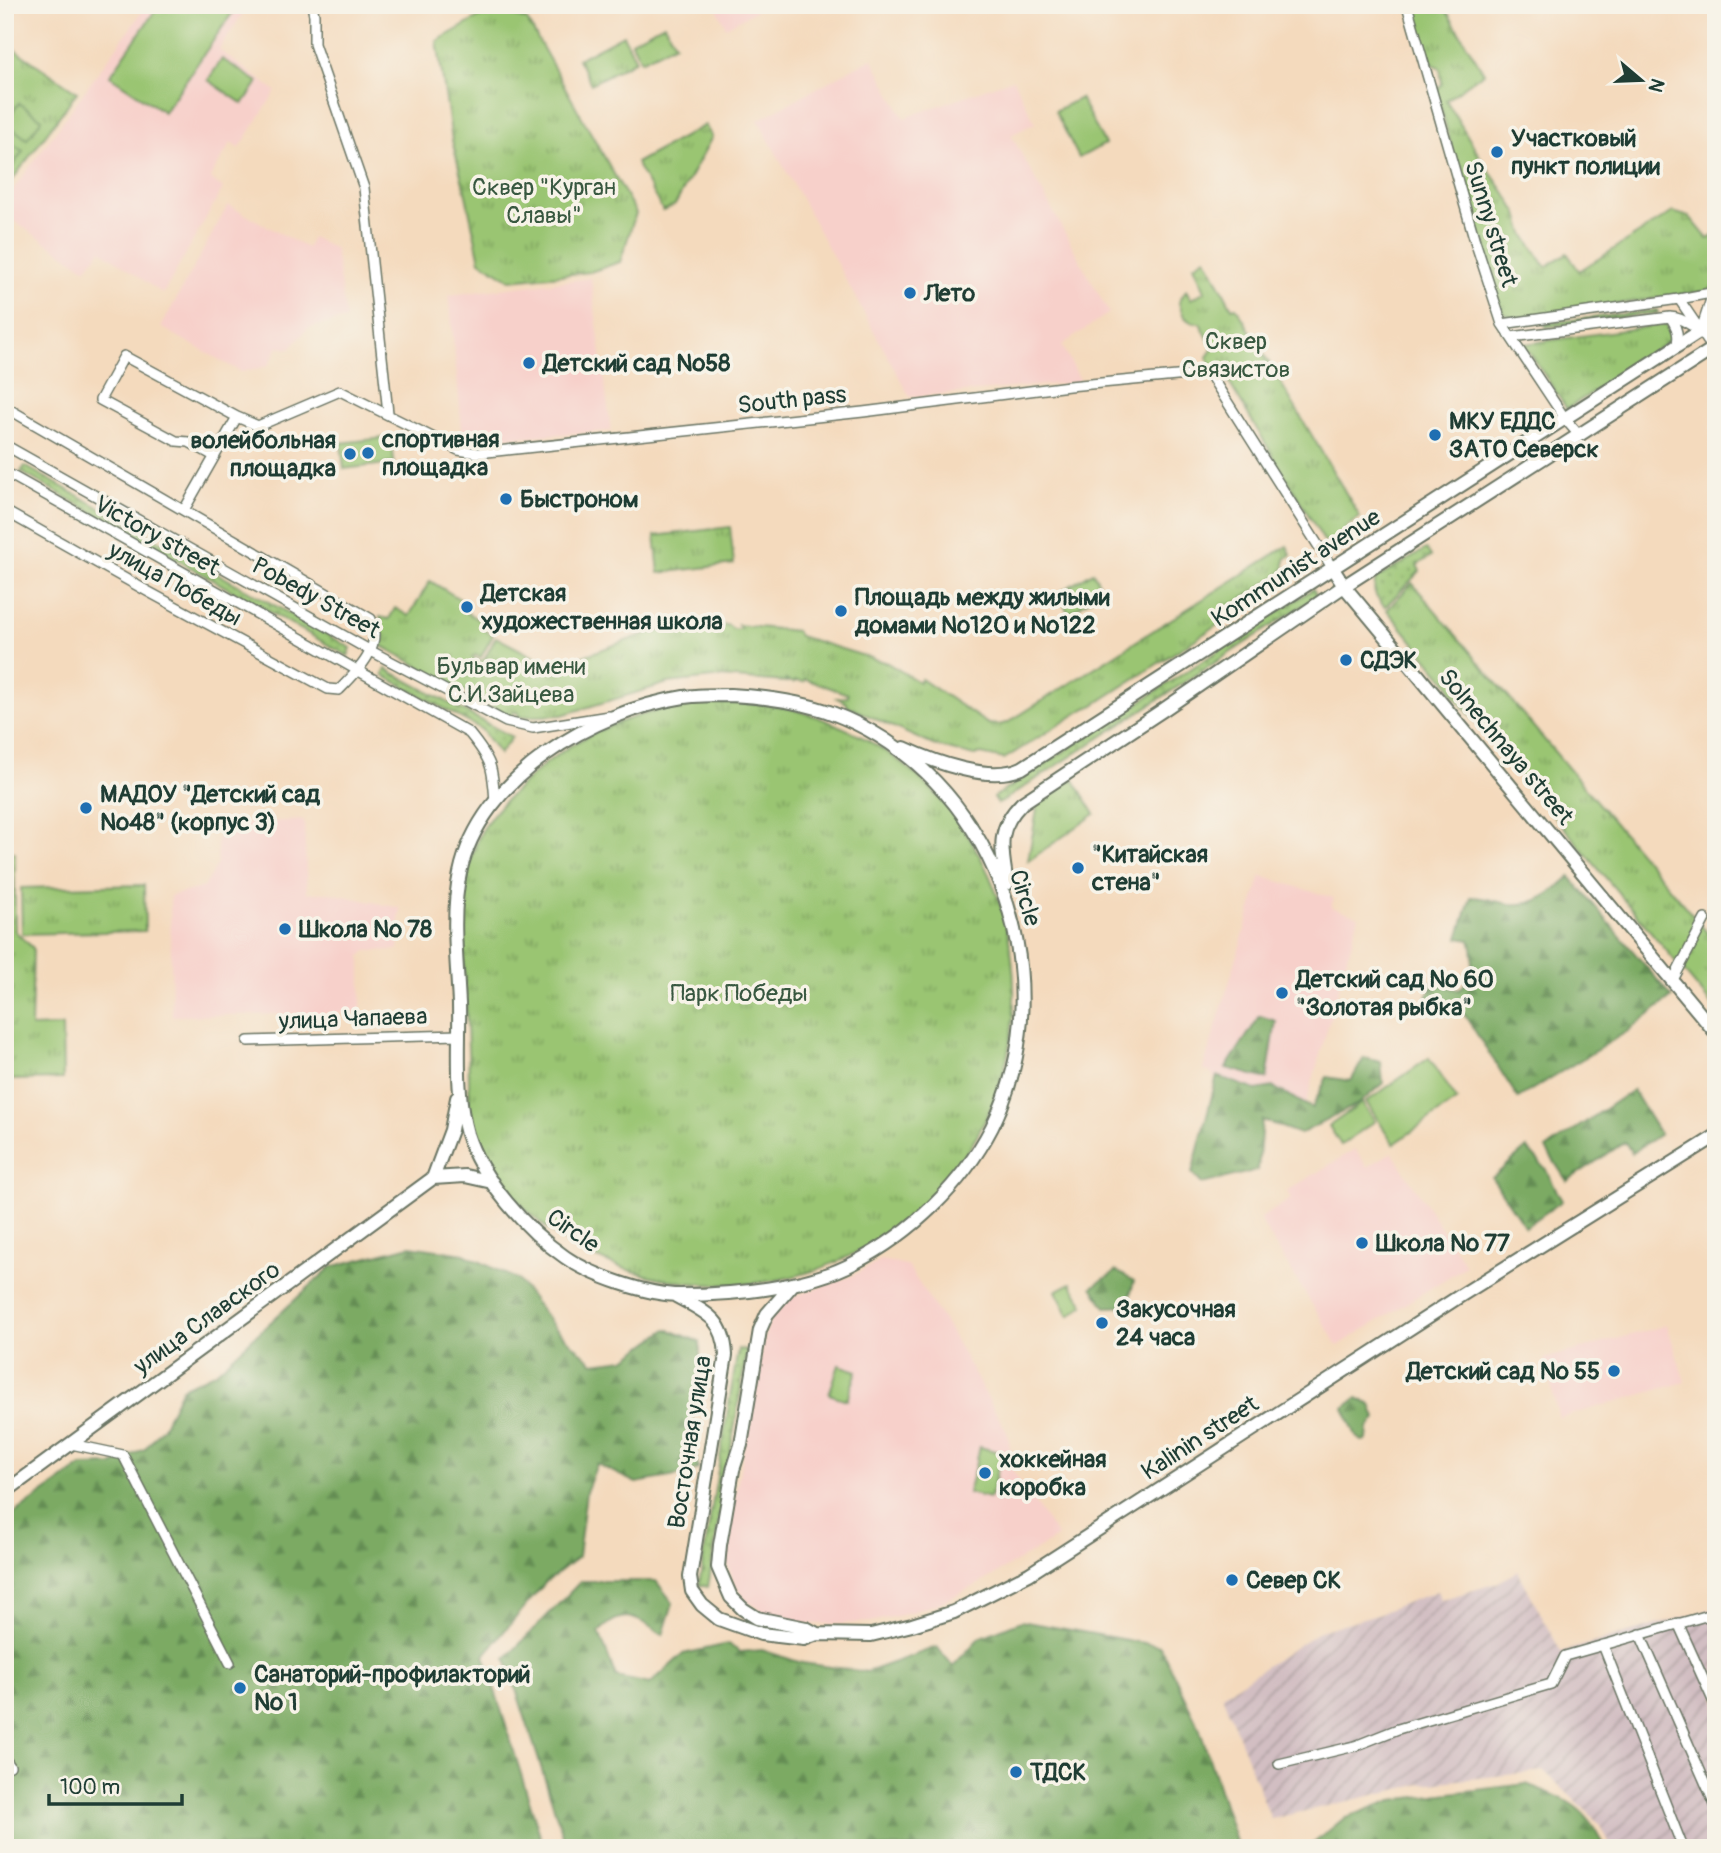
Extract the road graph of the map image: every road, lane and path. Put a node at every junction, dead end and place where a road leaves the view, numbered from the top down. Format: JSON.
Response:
{"nodes":[{"id":1,"x":312,"y":5,"type":"edge"},
{"id":2,"x":1407,"y":5,"type":"edge"},
{"id":3,"x":1714,"y":292,"type":"edge"},
{"id":4,"x":1679,"y":299,"type":"junction"},
{"id":5,"x":1670,"y":317,"type":"junction"},
{"id":6,"x":1716,"y":321,"type":"edge"},
{"id":7,"x":1502,"y":324,"type":"junction"},
{"id":8,"x":1702,"y":330,"type":"junction"},
{"id":9,"x":1511,"y":337,"type":"junction"},
{"id":10,"x":1676,"y":348,"type":"junction"},
{"id":11,"x":1714,"y":348,"type":"edge"},
{"id":12,"x":1209,"y":373,"type":"joint"},
{"id":13,"x":5,"y":407,"type":"edge"},
{"id":14,"x":388,"y":414,"type":"junction"},
{"id":15,"x":237,"y":417,"type":"junction"},
{"id":16,"x":1566,"y":419,"type":"junction"},
{"id":17,"x":1579,"y":435,"type":"junction"},
{"id":18,"x":5,"y":445,"type":"edge"},
{"id":19,"x":214,"y":456,"type":"junction"},
{"id":20,"x":5,"y":472,"type":"edge"},
{"id":21,"x":184,"y":510,"type":"junction"},
{"id":22,"x":5,"y":511,"type":"edge"},
{"id":23,"x":1333,"y":569,"type":"junction"},
{"id":24,"x":1344,"y":586,"type":"junction"},
{"id":25,"x":370,"y":651,"type":"junction"},
{"id":26,"x":359,"y":670,"type":"junction"},
{"id":27,"x":624,"y":713,"type":"junction"},
{"id":28,"x":881,"y":737,"type":"junction"},
{"id":29,"x":495,"y":803,"type":"junction"},
{"id":30,"x":1009,"y":905,"type":"junction"},
{"id":31,"x":1705,"y":919,"type":"dead end"},
{"id":32,"x":1674,"y":980,"type":"junction"},
{"id":33,"x":1716,"y":1032,"type":"edge"},
{"id":34,"x":460,"y":1035,"type":"junction"},
{"id":35,"x":248,"y":1041,"type":"dead end"},
{"id":36,"x":459,"y":1087,"type":"junction"},
{"id":37,"x":1716,"y":1136,"type":"edge"},
{"id":38,"x":433,"y":1178,"type":"junction"},
{"id":39,"x":492,"y":1182,"type":"junction"},
{"id":40,"x":793,"y":1284,"type":"junction"},
{"id":41,"x":676,"y":1295,"type":"junction"},
{"id":42,"x":71,"y":1444,"type":"junction"},
{"id":43,"x":5,"y":1492,"type":"edge"},
{"id":44,"x":690,"y":1577,"type":"joint"},
{"id":45,"x":1716,"y":1612,"type":"edge"},
{"id":46,"x":1678,"y":1623,"type":"junction"},
{"id":47,"x":817,"y":1634,"type":"junction"},
{"id":48,"x":1640,"y":1634,"type":"junction"},
{"id":49,"x":1603,"y":1645,"type":"junction"},
{"id":50,"x":230,"y":1663,"type":"dead end"},
{"id":51,"x":1716,"y":1707,"type":"edge"},
{"id":52,"x":1279,"y":1764,"type":"dead end"},
{"id":53,"x":1716,"y":1807,"type":"edge"},
{"id":54,"x":1683,"y":1848,"type":"edge"}],
"edges":[{"from":1,"to":14,"type":"street"},
{"from":2,"to":7,"type":"street","name":"Sunny street"},
{"from":3,"to":4,"type":"street"},
{"from":3,"to":8,"type":"street"},
{"from":4,"to":7,"type":"street"},
{"from":4,"to":8,"type":"street"},
{"from":5,"to":8,"type":"street"},
{"from":5,"to":9,"type":"street"},
{"from":5,"to":10,"type":"street"},
{"from":6,"to":8,"type":"main road","name":"Kommunist avenue"},
{"from":7,"to":9,"type":"street","name":"Sunny street"},
{"from":8,"to":10,"type":"main road","name":"Kommunist avenue"},
{"from":8,"to":11,"type":"street"},
{"from":9,"to":16,"type":"street","name":"Sunny street"},
{"from":10,"to":16,"type":"main road","name":"Kommunist avenue"},
{"from":11,"to":17,"type":"main road","name":"Kommunist avenue"},
{"from":12,"to":14,"type":"street","name":"South pass"},
{"from":12,"to":23,"type":"street","name":"Solnechnaya street"},
{"from":13,"to":21,"type":"street"},
{"from":14,"to":15,"type":"street","name":"South pass"},
{"from":15,"to":19,"type":"street"},
{"from":15,"to":19,"type":"street"},
{"from":16,"to":17,"type":"street","name":"Sunny street"},
{"from":16,"to":23,"type":"main road","name":"Kommunist avenue"},
{"from":17,"to":24,"type":"main road","name":"Kommunist avenue"},
{"from":18,"to":25,"type":"street","name":"Pobedy Street"},
{"from":19,"to":21,"type":"street"},
{"from":20,"to":26,"type":"street","name":"Pobedy Street"},
{"from":21,"to":25,"type":"street"},
{"from":22,"to":26,"type":"street","name":"улица Победы"},
{"from":23,"to":24,"type":"main road","name":"Solnechnaya street"},
{"from":23,"to":28,"type":"main road","name":"Kommunist avenue"},
{"from":24,"to":30,"type":"main road","name":"Kommunist avenue"},
{"from":24,"to":32,"type":"main road","name":"Solnechnaya street"},
{"from":25,"to":26,"type":"street"},
{"from":25,"to":27,"type":"street","name":"Pobedy Street"},
{"from":26,"to":29,"type":"street"},
{"from":27,"to":28,"type":"main road","name":"Circle"},
{"from":27,"to":29,"type":"main road","name":"Circle"},
{"from":28,"to":30,"type":"main road","name":"Circle"},
{"from":29,"to":34,"type":"main road","name":"Circle"},
{"from":30,"to":40,"type":"main road","name":"Circle"},
{"from":31,"to":32,"type":"street"},
{"from":32,"to":33,"type":"main road","name":"Solnechnaya street"},
{"from":34,"to":35,"type":"street","name":"улица Чапаева"},
{"from":34,"to":36,"type":"main road","name":"Circle"},
{"from":36,"to":38,"type":"main road"},
{"from":36,"to":39,"type":"main road","name":"Circle"},
{"from":37,"to":47,"type":"main road","name":"Kalinin street"},
{"from":38,"to":39,"type":"main road"},
{"from":38,"to":42,"type":"main road","name":"улица Славского"},
{"from":39,"to":41,"type":"main road","name":"Circle"},
{"from":40,"to":41,"type":"main road","name":"Circle"},
{"from":40,"to":47,"type":"main road"},
{"from":41,"to":44,"type":"main road","name":"Восточная улица"},
{"from":42,"to":43,"type":"main road","name":"улица Славского"},
{"from":42,"to":50,"type":"street"},
{"from":44,"to":47,"type":"main road","name":"Kalinin street"},
{"from":45,"to":46,"type":"street"},
{"from":46,"to":48,"type":"street"},
{"from":46,"to":51,"type":"street"},
{"from":48,"to":49,"type":"street"},
{"from":48,"to":53,"type":"street"},
{"from":49,"to":52,"type":"street"},
{"from":49,"to":54,"type":"street"}]}
